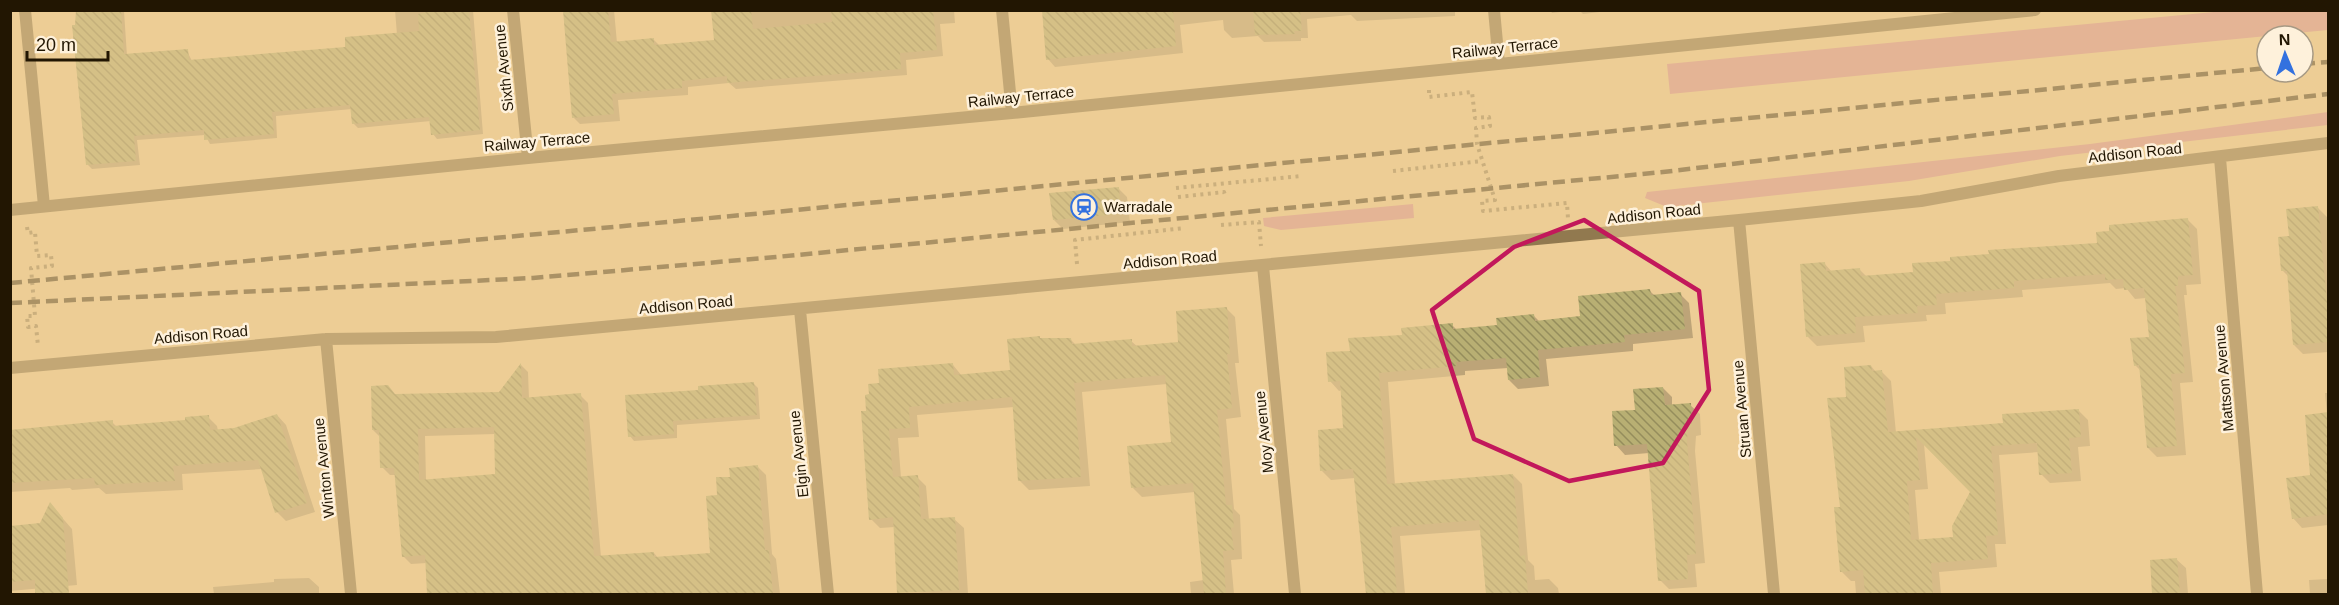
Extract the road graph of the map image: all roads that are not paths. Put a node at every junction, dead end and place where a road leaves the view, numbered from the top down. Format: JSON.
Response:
{"nodes":[{"id":1,"x":25,"y":10,"type":"edge"},
{"id":2,"x":513,"y":10,"type":"edge"},
{"id":3,"x":1002,"y":10,"type":"edge"},
{"id":4,"x":1494,"y":10,"type":"edge"},
{"id":5,"x":2035,"y":10,"type":"edge"},
{"id":6,"x":1982,"y":13,"type":"edge"},
{"id":7,"x":1500,"y":64,"type":"junction"},
{"id":8,"x":1012,"y":113,"type":"junction"},
{"id":9,"x":2328,"y":143,"type":"edge"},
{"id":10,"x":528,"y":158,"type":"junction"},
{"id":11,"x":2220,"y":158,"type":"junction"},
{"id":12,"x":44,"y":206,"type":"junction"},
{"id":13,"x":10,"y":210,"type":"edge"},
{"id":14,"x":1739,"y":220,"type":"junction"},
{"id":15,"x":1263,"y":266,"type":"junction"},
{"id":16,"x":800,"y":310,"type":"junction"},
{"id":17,"x":326,"y":339,"type":"junction"},
{"id":18,"x":10,"y":368,"type":"edge"},
{"id":19,"x":351,"y":594,"type":"edge"},
{"id":20,"x":828,"y":594,"type":"edge"},
{"id":21,"x":1295,"y":594,"type":"edge"},
{"id":22,"x":1774,"y":594,"type":"edge"},
{"id":23,"x":2257,"y":594,"type":"edge"}],
"edges":[{"from":1,"to":12,"type":"street"},
{"from":2,"to":10,"type":"street","name":"Sixth Avenue"},
{"from":3,"to":8,"type":"street"},
{"from":4,"to":7,"type":"street"},
{"from":5,"to":6,"type":"street","name":"Railway Terrace"},
{"from":6,"to":7,"type":"street","name":"Railway Terrace"},
{"from":7,"to":8,"type":"street","name":"Railway Terrace"},
{"from":8,"to":10,"type":"street","name":"Railway Terrace"},
{"from":9,"to":11,"type":"street","name":"Addison Road"},
{"from":10,"to":12,"type":"street","name":"Railway Terrace"},
{"from":11,"to":14,"type":"street","name":"Addison Road"},
{"from":11,"to":23,"type":"street","name":"Mattson Avenue"},
{"from":12,"to":13,"type":"street","name":"Railway Terrace"},
{"from":14,"to":15,"type":"street","name":"Addison Road"},
{"from":14,"to":22,"type":"street","name":"Struan Avenue"},
{"from":15,"to":16,"type":"street","name":"Addison Road"},
{"from":15,"to":21,"type":"street","name":"Moy Avenue"},
{"from":16,"to":17,"type":"street","name":"Addison Road"},
{"from":16,"to":20,"type":"street","name":"Elgin Avenue"},
{"from":17,"to":18,"type":"street","name":"Addison Road"},
{"from":17,"to":19,"type":"street","name":"Winton Avenue"}]}
